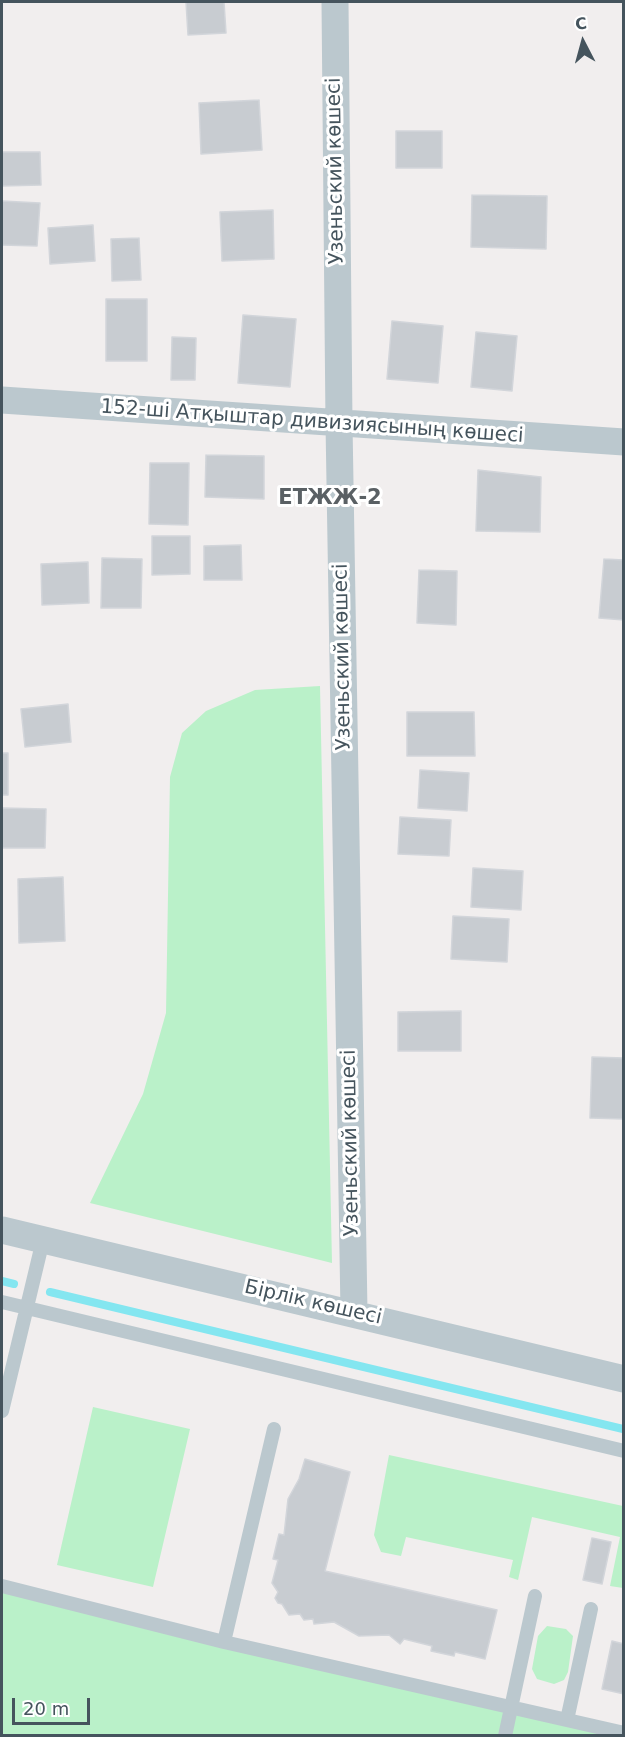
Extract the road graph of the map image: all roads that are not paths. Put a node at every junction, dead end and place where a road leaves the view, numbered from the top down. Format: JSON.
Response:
{"nodes":[{"id":1,"x":335,"y":2,"type":"edge"},
{"id":2,"x":2,"y":400,"type":"edge"},
{"id":3,"x":339,"y":424,"type":"junction"},
{"id":4,"x":624,"y":442,"type":"edge"},
{"id":5,"x":2,"y":1230,"type":"edge"},
{"id":6,"x":43,"y":1240,"type":"junction"},
{"id":7,"x":2,"y":1302,"type":"edge"},
{"id":8,"x":27,"y":1309,"type":"junction"},
{"id":9,"x":354,"y":1312,"type":"junction"},
{"id":10,"x":624,"y":1379,"type":"edge"},
{"id":11,"x":2,"y":1411,"type":"edge"},
{"id":12,"x":274,"y":1429,"type":"dead end"},
{"id":13,"x":624,"y":1451,"type":"edge"},
{"id":14,"x":2,"y":1586,"type":"edge"},
{"id":15,"x":535,"y":1596,"type":"dead end"},
{"id":16,"x":591,"y":1608,"type":"dead end"},
{"id":17,"x":224,"y":1642,"type":"junction"},
{"id":18,"x":511,"y":1708,"type":"junction"},
{"id":19,"x":567,"y":1720,"type":"junction"},
{"id":20,"x":624,"y":1733,"type":"edge"},
{"id":21,"x":506,"y":1736,"type":"edge"}],
"edges":[{"from":1,"to":3,"type":"street","name":"Узеньский көшесі"},
{"from":2,"to":3,"type":"street","name":"152-ші Атқыштар дивизиясының көшесі"},
{"from":3,"to":4,"type":"street","name":"152-ші Атқыштар дивизиясының көшесі"},
{"from":3,"to":9,"type":"street","name":"Узеньский көшесі"},
{"from":5,"to":6,"type":"street","name":"Бірлік көшесі"},
{"from":6,"to":8,"type":"lane"},
{"from":6,"to":9,"type":"street","name":"Бірлік көшесі"},
{"from":7,"to":8,"type":"lane"},
{"from":8,"to":11,"type":"lane"},
{"from":8,"to":13,"type":"lane"},
{"from":9,"to":10,"type":"street","name":"Бірлік көшесі"},
{"from":12,"to":17,"type":"lane"},
{"from":14,"to":17,"type":"lane"},
{"from":15,"to":18,"type":"lane"},
{"from":16,"to":19,"type":"lane"},
{"from":17,"to":18,"type":"lane"},
{"from":18,"to":19,"type":"lane"},
{"from":18,"to":21,"type":"lane"},
{"from":19,"to":20,"type":"lane"}]}
